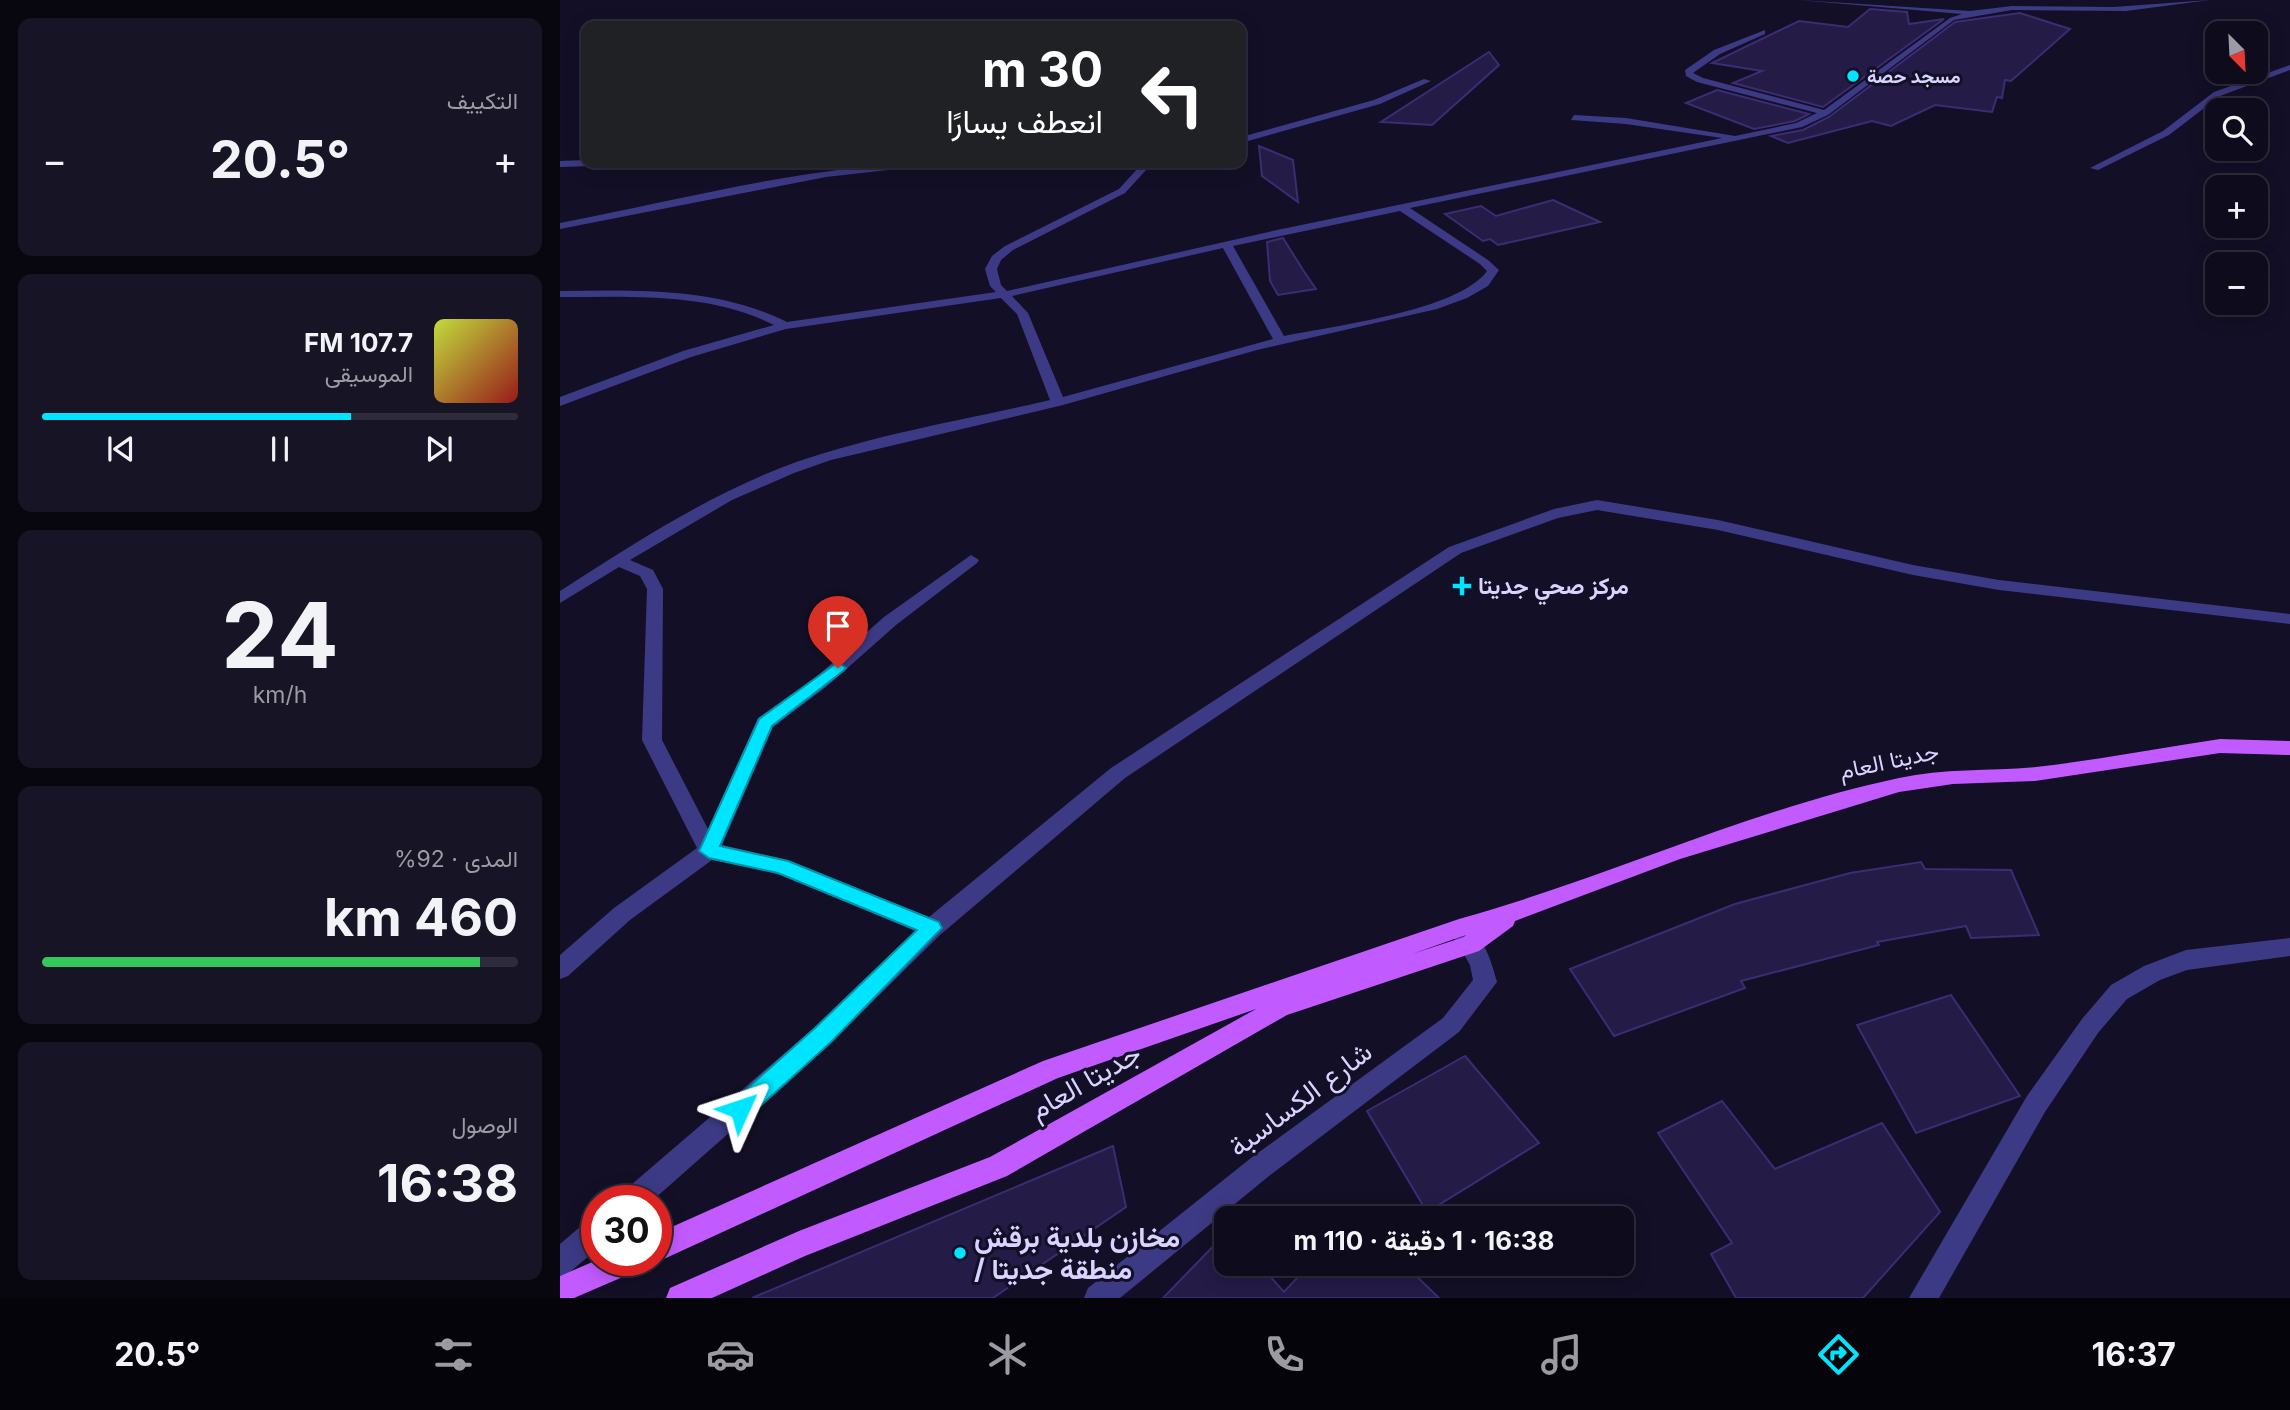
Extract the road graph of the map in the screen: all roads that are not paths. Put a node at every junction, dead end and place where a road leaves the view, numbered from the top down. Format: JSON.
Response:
{"nodes":[{"id":1,"x":1801,"y":0,"type":"edge"},
{"id":2,"x":2207,"y":0,"type":"edge"},
{"id":3,"x":1970,"y":12,"type":"junction"},
{"id":4,"x":1762,"y":32,"type":"dead end"},
{"id":5,"x":2290,"y":67,"type":"edge"},
{"id":6,"x":1427,"y":81,"type":"dead end"},
{"id":7,"x":1825,"y":113,"type":"junction"},
{"id":8,"x":1574,"y":118,"type":"dead end"},
{"id":9,"x":1735,"y":138,"type":"junction"},
{"id":10,"x":1246,"y":139,"type":"edge"},
{"id":11,"x":581,"y":163,"type":"edge"},
{"id":12,"x":560,"y":164,"type":"edge"},
{"id":13,"x":880,"y":168,"type":"edge"},
{"id":14,"x":1147,"y":168,"type":"edge"},
{"id":15,"x":2095,"y":168,"type":"dead end"},
{"id":16,"x":1401,"y":207,"type":"junction"},
{"id":17,"x":560,"y":226,"type":"edge"},
{"id":18,"x":1227,"y":246,"type":"junction"},
{"id":19,"x":560,"y":294,"type":"edge"},
{"id":20,"x":1007,"y":295,"type":"junction"},
{"id":21,"x":785,"y":326,"type":"junction"},
{"id":22,"x":1280,"y":341,"type":"junction"},
{"id":23,"x":560,"y":402,"type":"edge"},
{"id":24,"x":1058,"y":402,"type":"junction"},
{"id":25,"x":971,"y":560,"type":"dead end"},
{"id":26,"x":618,"y":561,"type":"junction"},
{"id":27,"x":560,"y":598,"type":"edge"},
{"id":28,"x":2290,"y":619,"type":"edge"},
{"id":29,"x":2290,"y":748,"type":"edge"},
{"id":30,"x":709,"y":851,"type":"junction"},
{"id":31,"x":932,"y":928,"type":"junction"},
{"id":32,"x":1465,"y":936,"type":"junction"},
{"id":33,"x":2290,"y":947,"type":"edge"},
{"id":34,"x":560,"y":969,"type":"edge"},
{"id":35,"x":650,"y":1185,"type":"edge"},
{"id":36,"x":672,"y":1241,"type":"edge"},
{"id":37,"x":581,"y":1244,"type":"edge"},
{"id":38,"x":560,"y":1262,"type":"edge"},
{"id":39,"x":592,"y":1276,"type":"edge"},
{"id":40,"x":560,"y":1290,"type":"edge"},
{"id":41,"x":680,"y":1298,"type":"edge"},
{"id":42,"x":1098,"y":1298,"type":"edge"},
{"id":43,"x":1923,"y":1298,"type":"edge"}],
"edges":[{"from":1,"to":3,"type":"street"},
{"from":2,"to":3,"type":"street"},
{"from":3,"to":7,"type":"street"},
{"from":4,"to":7,"type":"street"},
{"from":5,"to":15,"type":"street"},
{"from":6,"to":10,"type":"street"},
{"from":7,"to":9,"type":"street"},
{"from":8,"to":9,"type":"street"},
{"from":9,"to":16,"type":"street"},
{"from":11,"to":12,"type":"street"},
{"from":13,"to":17,"type":"street"},
{"from":14,"to":20,"type":"street"},
{"from":16,"to":18,"type":"street"},
{"from":16,"to":22,"type":"street"},
{"from":18,"to":20,"type":"street"},
{"from":18,"to":22,"type":"street"},
{"from":19,"to":21,"type":"street"},
{"from":20,"to":21,"type":"street"},
{"from":20,"to":24,"type":"street"},
{"from":21,"to":23,"type":"street"},
{"from":22,"to":24,"type":"street"},
{"from":24,"to":26,"type":"street"},
{"from":25,"to":30,"type":"street"},
{"from":26,"to":27,"type":"street"},
{"from":26,"to":30,"type":"street"},
{"from":28,"to":31,"type":"street"},
{"from":29,"to":32,"type":"main road","name":"جديتا العام"},
{"from":30,"to":31,"type":"street"},
{"from":30,"to":34,"type":"street"},
{"from":31,"to":35,"type":"street"},
{"from":32,"to":36,"type":"main road","name":"جديتا العام"},
{"from":32,"to":41,"type":"main road","name":"جديتا العام"},
{"from":32,"to":42,"type":"street","name":"شارع الكساسبة"},
{"from":33,"to":43,"type":"street"},
{"from":37,"to":38,"type":"street"},
{"from":39,"to":40,"type":"main road"}]}
